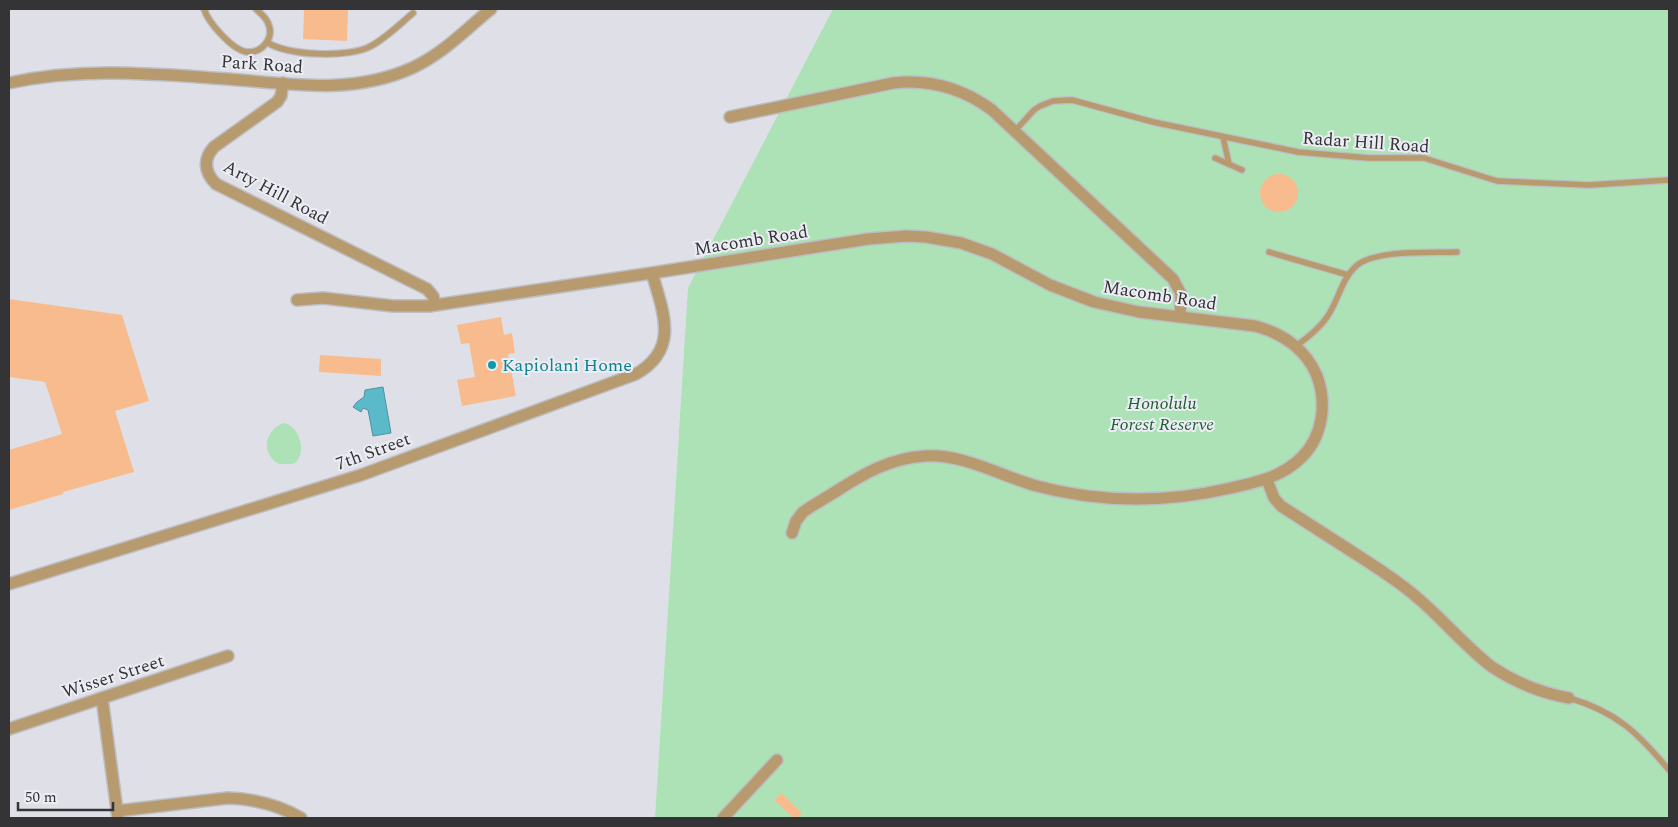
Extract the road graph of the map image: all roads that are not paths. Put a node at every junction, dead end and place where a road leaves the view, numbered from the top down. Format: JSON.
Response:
{"nodes":[{"id":1,"x":204,"y":9,"type":"edge"},
{"id":2,"x":256,"y":9,"type":"edge"},
{"id":3,"x":490,"y":9,"type":"edge"},
{"id":4,"x":413,"y":13,"type":"dead end"},
{"id":5,"x":267,"y":42,"type":"junction"},
{"id":6,"x":9,"y":83,"type":"edge"},
{"id":7,"x":283,"y":83,"type":"junction"},
{"id":8,"x":730,"y":116,"type":"dead end"},
{"id":9,"x":1014,"y":132,"type":"junction"},
{"id":10,"x":1223,"y":137,"type":"junction"},
{"id":11,"x":1215,"y":158,"type":"dead end"},
{"id":12,"x":1229,"y":164,"type":"junction"},
{"id":13,"x":1242,"y":170,"type":"dead end"},
{"id":14,"x":1669,"y":180,"type":"edge"},
{"id":15,"x":1269,"y":252,"type":"dead end"},
{"id":16,"x":1457,"y":252,"type":"dead end"},
{"id":17,"x":652,"y":273,"type":"junction"},
{"id":18,"x":1348,"y":274,"type":"junction"},
{"id":19,"x":297,"y":300,"type":"dead end"},
{"id":20,"x":435,"y":305,"type":"junction"},
{"id":21,"x":1180,"y":317,"type":"junction"},
{"id":22,"x":1296,"y":346,"type":"junction"},
{"id":23,"x":1267,"y":480,"type":"junction"},
{"id":24,"x":792,"y":533,"type":"dead end"},
{"id":25,"x":9,"y":584,"type":"edge"},
{"id":26,"x":228,"y":656,"type":"dead end"},
{"id":27,"x":102,"y":698,"type":"junction"},
{"id":28,"x":1569,"y":698,"type":"joint"},
{"id":29,"x":9,"y":729,"type":"edge"},
{"id":30,"x":777,"y":760,"type":"dead end"},
{"id":31,"x":1669,"y":770,"type":"edge"},
{"id":32,"x":117,"y":815,"type":"edge"},
{"id":33,"x":301,"y":818,"type":"edge"},
{"id":34,"x":724,"y":818,"type":"edge"}],
"edges":[{"from":1,"to":5,"type":"lane"},
{"from":2,"to":5,"type":"lane"},
{"from":3,"to":7,"type":"street","name":"Park Road"},
{"from":4,"to":5,"type":"lane"},
{"from":6,"to":7,"type":"street","name":"Park Road"},
{"from":7,"to":20,"type":"street","name":"Arty Hill Road"},
{"from":8,"to":9,"type":"street"},
{"from":9,"to":10,"type":"lane","name":"Radar Hill Road"},
{"from":9,"to":21,"type":"street"},
{"from":10,"to":12,"type":"lane"},
{"from":10,"to":14,"type":"lane","name":"Radar Hill Road"},
{"from":11,"to":12,"type":"lane"},
{"from":12,"to":13,"type":"lane"},
{"from":15,"to":18,"type":"lane"},
{"from":16,"to":18,"type":"lane"},
{"from":17,"to":20,"type":"street","name":"Macomb Road"},
{"from":17,"to":21,"type":"street","name":"Macomb Road"},
{"from":17,"to":25,"type":"street","name":"7th Street"},
{"from":18,"to":22,"type":"lane"},
{"from":19,"to":20,"type":"street","name":"Macomb Road"},
{"from":21,"to":22,"type":"street","name":"Macomb Road"},
{"from":22,"to":23,"type":"street","name":"Macomb Road"},
{"from":23,"to":24,"type":"street","name":"Macomb Road"},
{"from":23,"to":28,"type":"street"},
{"from":26,"to":27,"type":"street","name":"Wisser Street"},
{"from":27,"to":29,"type":"street","name":"Wisser Street"},
{"from":27,"to":32,"type":"street"},
{"from":28,"to":31,"type":"lane"},
{"from":30,"to":34,"type":"street"},
{"from":32,"to":33,"type":"street"}]}
